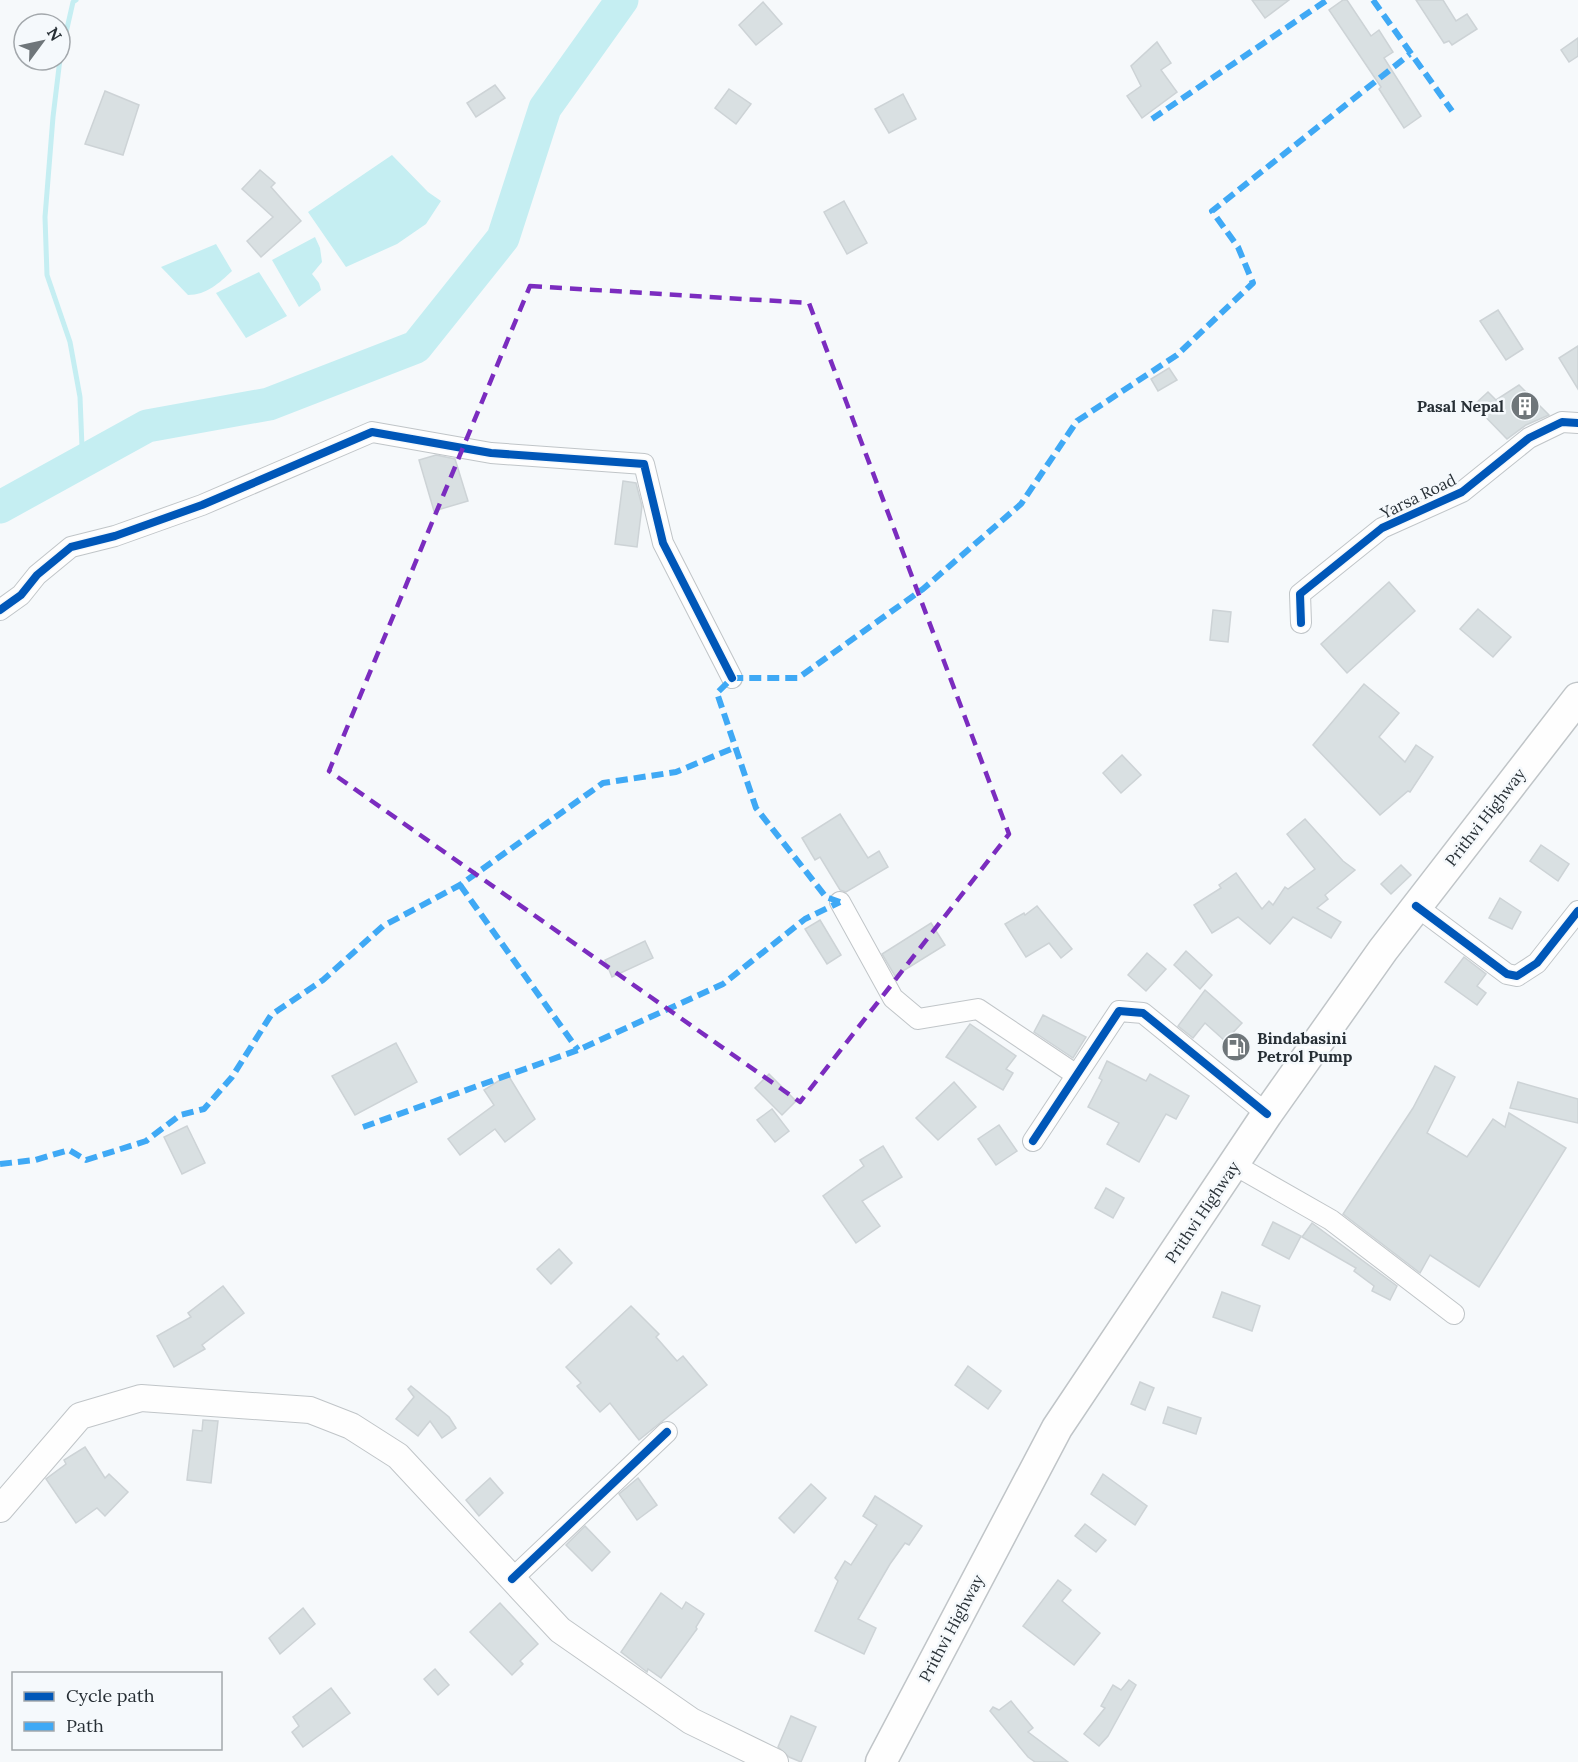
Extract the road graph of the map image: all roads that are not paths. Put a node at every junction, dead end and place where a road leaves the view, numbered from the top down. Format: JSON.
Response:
{"nodes":[{"id":1,"x":1578,"y":423,"type":"edge"},
{"id":2,"x":0,"y":610,"type":"edge"},
{"id":3,"x":1301,"y":623,"type":"dead end"},
{"id":4,"x":732,"y":678,"type":"dead end"},
{"id":5,"x":1578,"y":698,"type":"edge"},
{"id":6,"x":840,"y":902,"type":"dead end"},
{"id":7,"x":1416,"y":906,"type":"junction"},
{"id":8,"x":1578,"y":911,"type":"edge"},
{"id":9,"x":1075,"y":1074,"type":"junction"},
{"id":10,"x":1267,"y":1114,"type":"junction"},
{"id":11,"x":1033,"y":1141,"type":"dead end"},
{"id":12,"x":1233,"y":1164,"type":"junction"},
{"id":13,"x":1454,"y":1314,"type":"dead end"},
{"id":14,"x":667,"y":1432,"type":"dead end"},
{"id":15,"x":0,"y":1509,"type":"edge"},
{"id":16,"x":512,"y":1579,"type":"junction"},
{"id":17,"x":775,"y":1762,"type":"edge"},
{"id":18,"x":881,"y":1762,"type":"edge"}],
"edges":[{"from":1,"to":3,"type":"street","name":"Yarsa Road"},
{"from":2,"to":4,"type":"street"},
{"from":5,"to":7,"type":"highway","name":"Prithvi Highway"},
{"from":6,"to":9,"type":"street"},
{"from":7,"to":8,"type":"street"},
{"from":7,"to":10,"type":"highway","name":"Prithvi Highway"},
{"from":9,"to":10,"type":"street"},
{"from":9,"to":11,"type":"street"},
{"from":10,"to":12,"type":"highway","name":"Prithvi Highway"},
{"from":12,"to":13,"type":"street"},
{"from":12,"to":18,"type":"highway","name":"Prithvi Highway"},
{"from":14,"to":16,"type":"street"},
{"from":15,"to":16,"type":"main road"},
{"from":16,"to":17,"type":"main road"}]}
